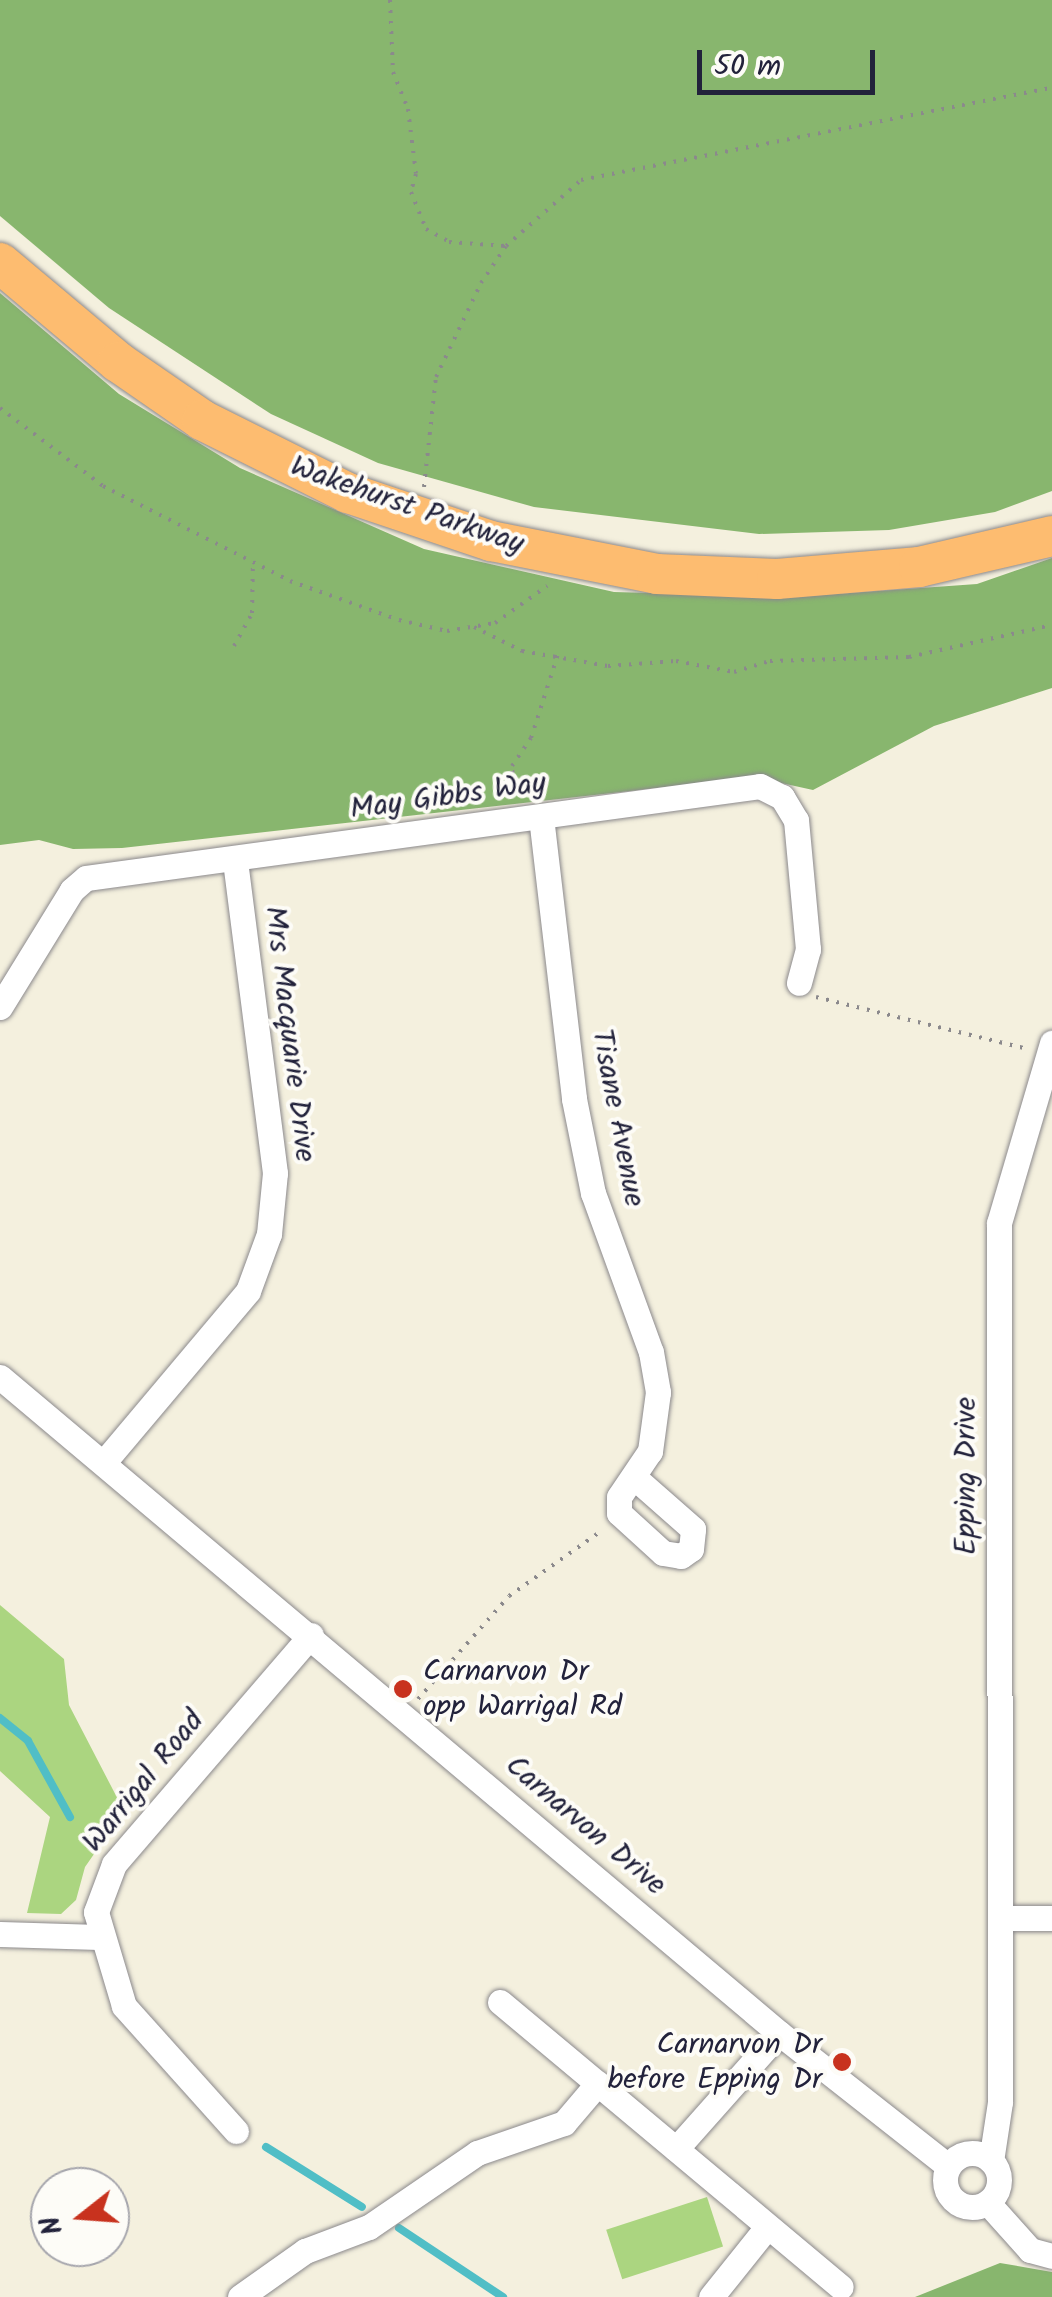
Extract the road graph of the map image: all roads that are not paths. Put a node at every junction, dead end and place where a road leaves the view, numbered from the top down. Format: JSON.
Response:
{"nodes":[{"id":1,"x":0,"y":263,"type":"edge"},
{"id":2,"x":1052,"y":536,"type":"edge"},
{"id":3,"x":529,"y":819,"type":"junction"},
{"id":4,"x":235,"y":859,"type":"junction"},
{"id":5,"x":799,"y":984,"type":"road end"},
{"id":6,"x":0,"y":1007,"type":"edge"},
{"id":7,"x":1050,"y":1048,"type":"edge"},
{"id":8,"x":0,"y":1377,"type":"edge"},
{"id":9,"x":106,"y":1461,"type":"junction"},
{"id":10,"x":634,"y":1478,"type":"junction"},
{"id":11,"x":310,"y":1636,"type":"junction"},
{"id":12,"x":1000,"y":1918,"type":"junction"},
{"id":13,"x":1052,"y":1918,"type":"edge"},
{"id":14,"x":0,"y":1934,"type":"edge"},
{"id":15,"x":99,"y":1938,"type":"junction"},
{"id":16,"x":500,"y":2002,"type":"dead end"},
{"id":17,"x":779,"y":2033,"type":"junction"},
{"id":18,"x":598,"y":2083,"type":"junction"},
{"id":19,"x":236,"y":2130,"type":"dead end"},
{"id":20,"x":676,"y":2149,"type":"junction"},
{"id":21,"x":990,"y":2160,"type":"junction"},
{"id":22,"x":948,"y":2166,"type":"junction"},
{"id":23,"x":988,"y":2203,"type":"junction"},
{"id":24,"x":767,"y":2226,"type":"junction"},
{"id":25,"x":1052,"y":2256,"type":"edge"},
{"id":26,"x":841,"y":2287,"type":"dead end"},
{"id":27,"x":240,"y":2297,"type":"edge"},
{"id":28,"x":711,"y":2297,"type":"edge"}],
"edges":[{"from":1,"to":2,"type":"main road","name":"Wakehurst Parkway"},
{"from":3,"to":4,"type":"street","name":"May Gibbs Way"},
{"from":3,"to":5,"type":"street","name":"May Gibbs Way"},
{"from":3,"to":10,"type":"street","name":"Tisane Avenue"},
{"from":4,"to":6,"type":"street","name":"May Gibbs Way"},
{"from":4,"to":9,"type":"street","name":"Mrs Macquarie Drive"},
{"from":7,"to":12,"type":"street","name":"Epping Drive"},
{"from":8,"to":9,"type":"street","name":"Carnarvon Drive"},
{"from":9,"to":11,"type":"street","name":"Carnarvon Drive"},
{"from":10,"to":10,"type":"street","name":"Tisane Avenue"},
{"from":11,"to":15,"type":"street","name":"Warrigal Road"},
{"from":11,"to":17,"type":"street","name":"Carnarvon Drive"},
{"from":12,"to":13,"type":"street"},
{"from":12,"to":21,"type":"street","name":"Epping Drive"},
{"from":14,"to":15,"type":"street"},
{"from":15,"to":19,"type":"street","name":"Warrigal Road"},
{"from":16,"to":18,"type":"street"},
{"from":17,"to":20,"type":"street"},
{"from":17,"to":22,"type":"street","name":"Carnarvon Drive"},
{"from":18,"to":20,"type":"street"},
{"from":18,"to":27,"type":"street"},
{"from":20,"to":24,"type":"street"},
{"from":21,"to":22,"type":"street"},
{"from":21,"to":23,"type":"street"},
{"from":22,"to":23,"type":"street"},
{"from":23,"to":25,"type":"street"},
{"from":24,"to":26,"type":"street"},
{"from":24,"to":28,"type":"street"}]}
